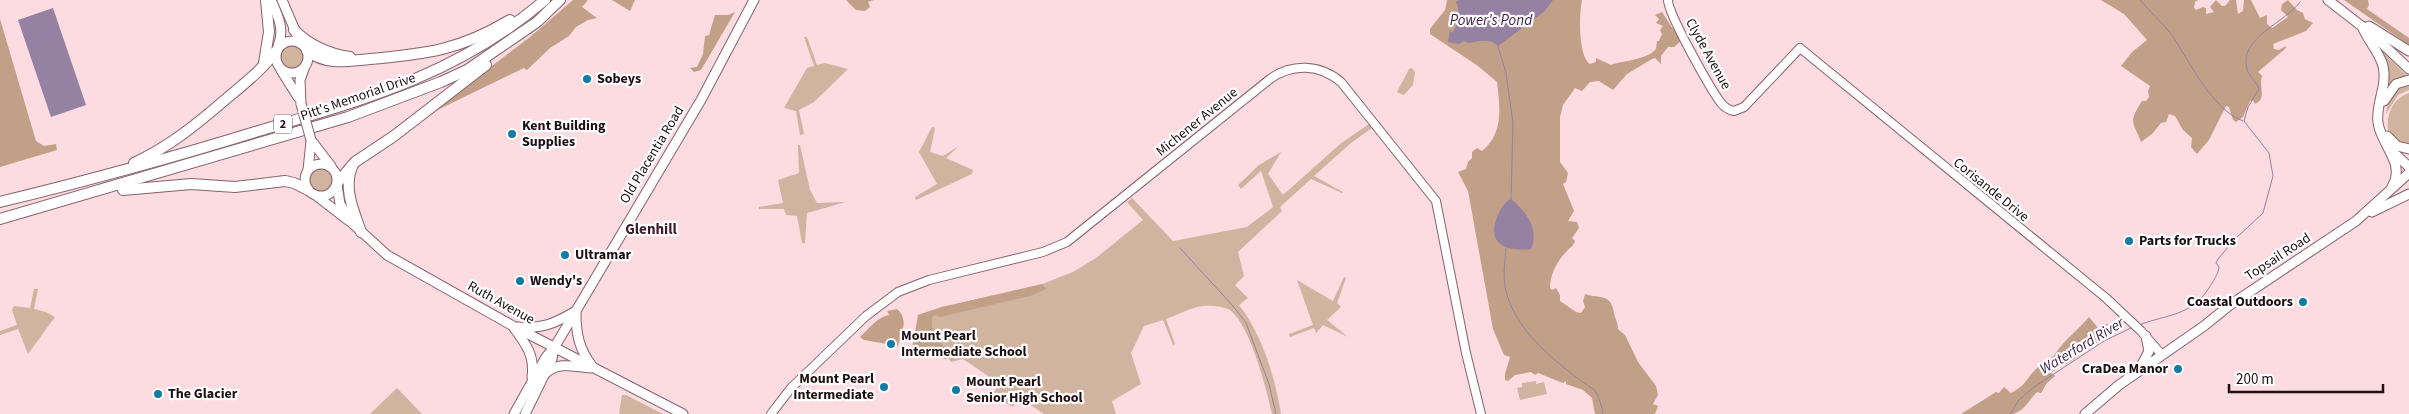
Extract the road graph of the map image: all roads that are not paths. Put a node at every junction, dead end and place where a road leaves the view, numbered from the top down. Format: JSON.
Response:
{"nodes":[{"id":1,"x":266,"y":0,"type":"edge"},
{"id":2,"x":271,"y":0,"type":"edge"},
{"id":3,"x":282,"y":0,"type":"edge"},
{"id":4,"x":544,"y":0,"type":"edge"},
{"id":5,"x":560,"y":0,"type":"edge"},
{"id":6,"x":754,"y":0,"type":"edge"},
{"id":7,"x":1668,"y":0,"type":"edge"},
{"id":8,"x":2328,"y":0,"type":"edge"},
{"id":9,"x":2346,"y":14,"type":"junction"},
{"id":10,"x":536,"y":22,"type":"junction"},
{"id":11,"x":2362,"y":26,"type":"junction"},
{"id":12,"x":294,"y":30,"type":"junction"},
{"id":13,"x":1800,"y":48,"type":"joint"},
{"id":14,"x":277,"y":49,"type":"junction"},
{"id":15,"x":305,"y":49,"type":"junction"},
{"id":16,"x":2409,"y":51,"type":"edge"},
{"id":17,"x":364,"y":60,"type":"junction"},
{"id":18,"x":261,"y":69,"type":"junction"},
{"id":19,"x":281,"y":69,"type":"junction"},
{"id":20,"x":304,"y":69,"type":"junction"},
{"id":21,"x":2409,"y":69,"type":"edge"},
{"id":22,"x":2409,"y":80,"type":"edge"},
{"id":23,"x":300,"y":102,"type":"junction"},
{"id":24,"x":312,"y":140,"type":"junction"},
{"id":25,"x":2389,"y":148,"type":"junction"},
{"id":26,"x":2409,"y":149,"type":"edge"},
{"id":27,"x":355,"y":162,"type":"junction"},
{"id":28,"x":2409,"y":167,"type":"edge"},
{"id":29,"x":332,"y":168,"type":"junction"},
{"id":30,"x":308,"y":171,"type":"junction"},
{"id":31,"x":2409,"y":173,"type":"edge"},
{"id":32,"x":103,"y":177,"type":"junction"},
{"id":33,"x":337,"y":184,"type":"junction"},
{"id":34,"x":312,"y":192,"type":"junction"},
{"id":35,"x":2388,"y":194,"type":"junction"},
{"id":36,"x":2409,"y":194,"type":"edge"},
{"id":37,"x":88,"y":195,"type":"junction"},
{"id":38,"x":0,"y":202,"type":"edge"},
{"id":39,"x":2362,"y":216,"type":"junction"},
{"id":40,"x":0,"y":220,"type":"edge"},
{"id":41,"x":353,"y":224,"type":"junction"},
{"id":42,"x":361,"y":232,"type":"junction"},
{"id":43,"x":576,"y":310,"type":"junction"},
{"id":44,"x":513,"y":326,"type":"junction"},
{"id":45,"x":2144,"y":333,"type":"junction"},
{"id":46,"x":554,"y":348,"type":"junction"},
{"id":47,"x":2162,"y":355,"type":"junction"},
{"id":48,"x":593,"y":368,"type":"junction"},
{"id":49,"x":2137,"y":372,"type":"junction"},
{"id":50,"x":541,"y":379,"type":"junction"},
{"id":51,"x":532,"y":382,"type":"junction"},
{"id":52,"x":514,"y":414,"type":"edge"},
{"id":53,"x":525,"y":414,"type":"edge"},
{"id":54,"x":682,"y":414,"type":"edge"},
{"id":55,"x":771,"y":414,"type":"edge"},
{"id":56,"x":1481,"y":414,"type":"edge"},
{"id":57,"x":2085,"y":414,"type":"edge"}],
"edges":[{"from":1,"to":18,"type":"highway"},
{"from":2,"to":14,"type":"main road"},
{"from":3,"to":12,"type":"main road"},
{"from":4,"to":17,"type":"highway"},
{"from":4,"to":32,"type":"highway","name":"Pitt's Memorial Drive","number":"2"},
{"from":5,"to":10,"type":"highway","name":"Pitt's Memorial Drive","number":"2"},
{"from":6,"to":43,"type":"main road","name":"Old Placentia Road"},
{"from":7,"to":13,"type":"street","name":"Clyde Avenue"},
{"from":8,"to":9,"type":"main road"},
{"from":9,"to":11,"type":"main road"},
{"from":9,"to":16,"type":"main road"},
{"from":10,"to":27,"type":"highway"},
{"from":10,"to":37,"type":"highway","name":"Pitt's Memorial Drive","number":"2"},
{"from":11,"to":21,"type":"main road"},
{"from":11,"to":25,"type":"main road"},
{"from":12,"to":15,"type":"main road"},
{"from":12,"to":17,"type":"highway"},
{"from":13,"to":45,"type":"street","name":"Corisande Drive"},
{"from":14,"to":15,"type":"main road"},
{"from":14,"to":18,"type":"highway"},
{"from":14,"to":19,"type":"main road"},
{"from":15,"to":17,"type":"highway"},
{"from":15,"to":20,"type":"main road"},
{"from":18,"to":32,"type":"highway"},
{"from":19,"to":20,"type":"main road"},
{"from":19,"to":23,"type":"main road"},
{"from":20,"to":23,"type":"main road"},
{"from":22,"to":26,"type":"main road"},
{"from":23,"to":24,"type":"main road","bridge":true},
{"from":24,"to":29,"type":"main road"},
{"from":24,"to":30,"type":"main road"},
{"from":25,"to":28,"type":"main road"},
{"from":25,"to":35,"type":"main road"},
{"from":27,"to":33,"type":"highway"},
{"from":27,"to":42,"type":"highway"},
{"from":29,"to":30,"type":"main road"},
{"from":29,"to":33,"type":"main road"},
{"from":30,"to":34,"type":"main road"},
{"from":31,"to":35,"type":"main road","name":"Topsail Road"},
{"from":32,"to":38,"type":"highway","name":"Pitt's Memorial Drive","number":"2"},
{"from":33,"to":34,"type":"main road"},
{"from":33,"to":41,"type":"main road","name":"Ruth Avenue"},
{"from":34,"to":37,"type":"highway"},
{"from":34,"to":41,"type":"main road"},
{"from":35,"to":39,"type":"main road","name":"Topsail Road"},
{"from":36,"to":39,"type":"main road"},
{"from":37,"to":40,"type":"highway","name":"Pitt's Memorial Drive","number":"2"},
{"from":39,"to":47,"type":"main road","name":"Topsail Road"},
{"from":41,"to":42,"type":"main road","name":"Ruth Avenue"},
{"from":42,"to":44,"type":"main road","name":"Ruth Avenue"},
{"from":43,"to":44,"type":"main road"},
{"from":43,"to":46,"type":"main road","name":"Old Placentia Road"},
{"from":43,"to":48,"type":"main road"},
{"from":44,"to":46,"type":"main road","name":"Ruth Avenue"},
{"from":44,"to":51,"type":"main road"},
{"from":45,"to":47,"type":"street","name":"Corisande Drive"},
{"from":45,"to":49,"type":"main road"},
{"from":46,"to":48,"type":"main road","name":"Ruth Avenue"},
{"from":46,"to":50,"type":"main road","name":"Old Placentia Road"},
{"from":46,"to":51,"type":"main road","name":"Old Placentia Road"},
{"from":47,"to":49,"type":"main road","name":"Topsail Road"},
{"from":48,"to":50,"type":"main road"},
{"from":48,"to":54,"type":"main road","name":"Ruth Avenue"},
{"from":49,"to":57,"type":"main road","name":"Topsail Road"},
{"from":50,"to":53,"type":"main road","name":"Old Placentia Road"},
{"from":51,"to":52,"type":"main road","name":"Old Placentia Road"},
{"from":55,"to":56,"type":"street","name":"Michener Avenue"}]}
